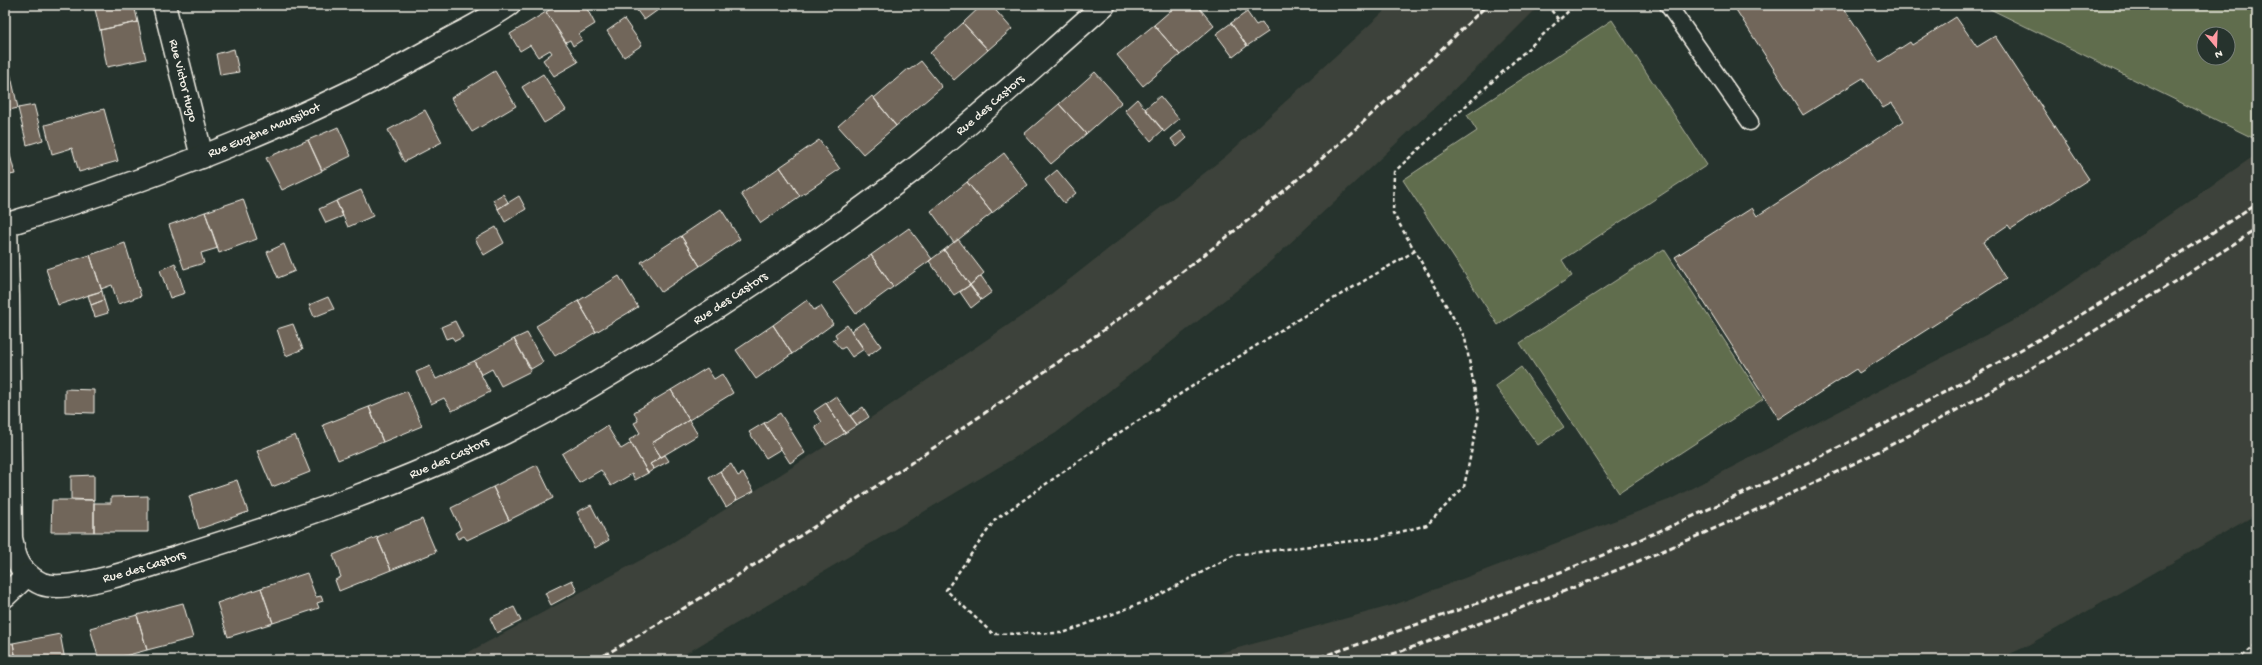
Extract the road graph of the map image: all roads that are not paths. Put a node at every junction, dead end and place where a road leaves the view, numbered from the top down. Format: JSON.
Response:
{"nodes":[{"id":1,"x":164,"y":5,"type":"edge"},
{"id":2,"x":509,"y":5,"type":"edge"},
{"id":3,"x":1104,"y":5,"type":"edge"},
{"id":4,"x":1668,"y":5,"type":"edge"},
{"id":5,"x":1750,"y":122,"type":"dead end"},
{"id":6,"x":202,"y":157,"type":"junction"},
{"id":7,"x":5,"y":225,"type":"edge"},
{"id":8,"x":27,"y":575,"type":"junction"},
{"id":9,"x":5,"y":596,"type":"edge"}],
"edges":[{"from":1,"to":6,"type":"street","name":"Rue Victor Hugo"},
{"from":2,"to":6,"type":"street","name":"Rue Eugène Maussibot"},
{"from":3,"to":8,"type":"street","name":"Rue des Castors"},
{"from":4,"to":5,"type":"lane"},
{"from":6,"to":7,"type":"street","name":"Rue Eugène Maussibot"},
{"from":7,"to":8,"type":"street"},
{"from":8,"to":9,"type":"street"}]}
